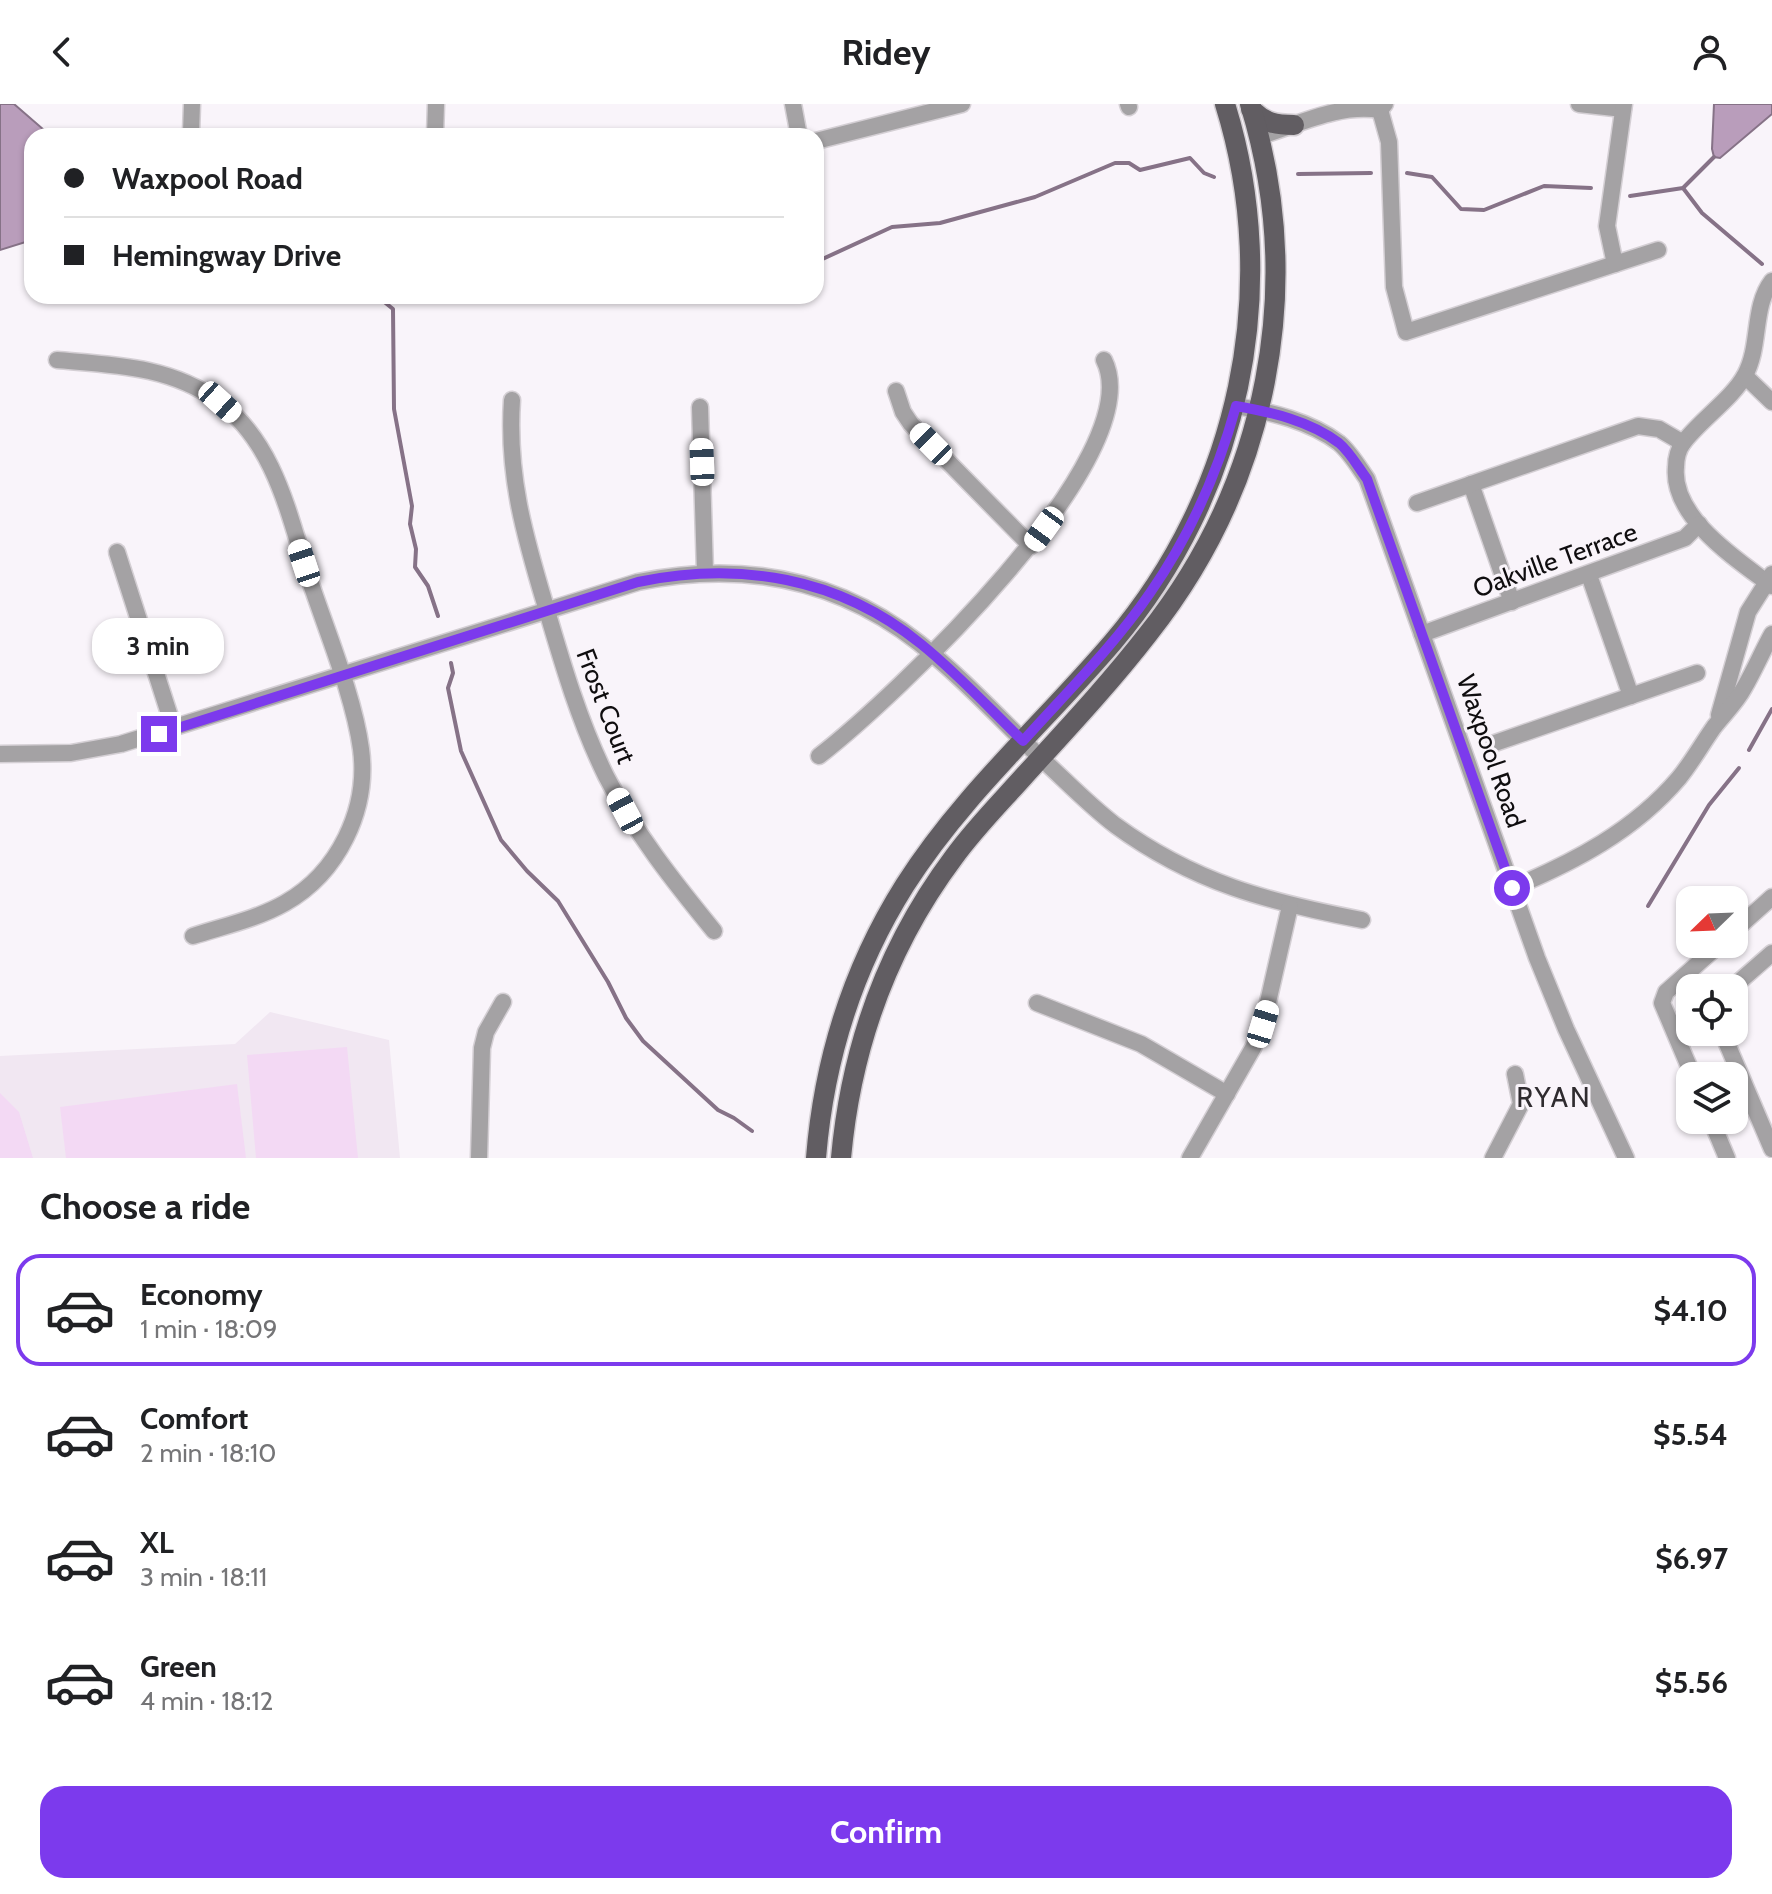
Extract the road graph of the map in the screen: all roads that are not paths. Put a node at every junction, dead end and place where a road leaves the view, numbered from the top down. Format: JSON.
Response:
{"nodes":[{"id":1,"x":192,"y":104,"type":"edge"},
{"id":2,"x":436,"y":104,"type":"edge"},
{"id":3,"x":793,"y":104,"type":"edge"},
{"id":4,"x":962,"y":104,"type":"edge"},
{"id":5,"x":1227,"y":104,"type":"edge"},
{"id":6,"x":1579,"y":104,"type":"edge"},
{"id":7,"x":1624,"y":106,"type":"edge"},
{"id":8,"x":1250,"y":107,"type":"edge"},
{"id":9,"x":1382,"y":107,"type":"edge"},
{"id":10,"x":1294,"y":125,"type":"junction"},
{"id":11,"x":191,"y":128,"type":"edge"},
{"id":12,"x":435,"y":128,"type":"edge"},
{"id":13,"x":798,"y":128,"type":"edge"},
{"id":14,"x":1259,"y":134,"type":"junction"},
{"id":15,"x":824,"y":139,"type":"edge"},
{"id":16,"x":1658,"y":250,"type":"dead end"},
{"id":17,"x":1615,"y":264,"type":"junction"},
{"id":18,"x":1772,"y":281,"type":"edge"},
{"id":19,"x":57,"y":360,"type":"dead end"},
{"id":20,"x":1104,"y":360,"type":"dead end"},
{"id":21,"x":1745,"y":376,"type":"junction"},
{"id":22,"x":896,"y":391,"type":"dead end"},
{"id":23,"x":512,"y":400,"type":"dead end"},
{"id":24,"x":1772,"y":402,"type":"edge"},
{"id":25,"x":1236,"y":406,"type":"junction"},
{"id":26,"x":700,"y":407,"type":"dead end"},
{"id":27,"x":1261,"y":410,"type":"junction"},
{"id":28,"x":1683,"y":443,"type":"junction"},
{"id":29,"x":1471,"y":484,"type":"junction"},
{"id":30,"x":1417,"y":503,"type":"dead end"},
{"id":31,"x":1699,"y":524,"type":"junction"},
{"id":32,"x":1031,"y":546,"type":"junction"},
{"id":33,"x":117,"y":552,"type":"dead end"},
{"id":34,"x":705,"y":572,"type":"junction"},
{"id":35,"x":1589,"y":575,"type":"junction"},
{"id":36,"x":1770,"y":581,"type":"edge"},
{"id":37,"x":1512,"y":602,"type":"junction"},
{"id":38,"x":547,"y":611,"type":"junction"},
{"id":39,"x":1422,"y":634,"type":"junction"},
{"id":40,"x":1772,"y":634,"type":"edge"},
{"id":41,"x":931,"y":653,"type":"junction"},
{"id":42,"x":1697,"y":673,"type":"dead end"},
{"id":43,"x":341,"y":676,"type":"junction"},
{"id":44,"x":1631,"y":696,"type":"junction"},
{"id":45,"x":1714,"y":728,"type":"junction"},
{"id":46,"x":174,"y":729,"type":"junction"},
{"id":47,"x":1023,"y":741,"type":"junction"},
{"id":48,"x":1495,"y":743,"type":"dead end"},
{"id":49,"x":0,"y":754,"type":"edge"},
{"id":50,"x":819,"y":756,"type":"dead end"},
{"id":51,"x":1041,"y":758,"type":"junction"},
{"id":52,"x":1512,"y":888,"type":"junction"},
{"id":53,"x":1772,"y":897,"type":"edge"},
{"id":54,"x":1290,"y":906,"type":"junction"},
{"id":55,"x":1748,"y":918,"type":"edge"},
{"id":56,"x":1362,"y":920,"type":"dead end"},
{"id":57,"x":714,"y":931,"type":"dead end"},
{"id":58,"x":193,"y":936,"type":"dead end"},
{"id":59,"x":1772,"y":953,"type":"edge"},
{"id":60,"x":1704,"y":958,"type":"edge"},
{"id":61,"x":1748,"y":974,"type":"edge"},
{"id":62,"x":503,"y":1002,"type":"dead end"},
{"id":63,"x":1037,"y":1003,"type":"dead end"},
{"id":64,"x":1728,"y":1046,"type":"edge"},
{"id":65,"x":1687,"y":1062,"type":"edge"},
{"id":66,"x":1515,"y":1074,"type":"dead end"},
{"id":67,"x":1227,"y":1094,"type":"junction"},
{"id":68,"x":1717,"y":1134,"type":"edge"},
{"id":69,"x":1772,"y":1149,"type":"edge"},
{"id":70,"x":479,"y":1158,"type":"edge"},
{"id":71,"x":816,"y":1158,"type":"edge"},
{"id":72,"x":841,"y":1158,"type":"edge"},
{"id":73,"x":1190,"y":1158,"type":"edge"},
{"id":74,"x":1493,"y":1158,"type":"edge"},
{"id":75,"x":1626,"y":1158,"type":"edge"},
{"id":76,"x":1727,"y":1158,"type":"edge"}],
"edges":[{"from":1,"to":11,"type":"street"},
{"from":2,"to":12,"type":"street"},
{"from":3,"to":13,"type":"street"},
{"from":4,"to":15,"type":"street"},
{"from":5,"to":14,"type":"main road"},
{"from":5,"to":25,"type":"main road"},
{"from":6,"to":7,"type":"street"},
{"from":7,"to":17,"type":"street"},
{"from":8,"to":10,"type":"main road"},
{"from":8,"to":14,"type":"main road"},
{"from":9,"to":10,"type":"street"},
{"from":9,"to":17,"type":"street"},
{"from":10,"to":14,"type":"street"},
{"from":14,"to":27,"type":"main road"},
{"from":16,"to":17,"type":"street"},
{"from":18,"to":21,"type":"street"},
{"from":19,"to":43,"type":"street"},
{"from":20,"to":32,"type":"street"},
{"from":21,"to":24,"type":"street"},
{"from":21,"to":28,"type":"street"},
{"from":22,"to":32,"type":"street"},
{"from":23,"to":38,"type":"street","name":"Frost Court"},
{"from":25,"to":27,"type":"street","name":"Waxpool Road"},
{"from":25,"to":47,"type":"main road"},
{"from":26,"to":34,"type":"street"},
{"from":27,"to":39,"type":"street","name":"Waxpool Road"},
{"from":27,"to":51,"type":"main road"},
{"from":28,"to":29,"type":"street"},
{"from":28,"to":31,"type":"street"},
{"from":29,"to":30,"type":"street"},
{"from":29,"to":37,"type":"street"},
{"from":31,"to":35,"type":"street","name":"Oakville Terrace"},
{"from":31,"to":36,"type":"street"},
{"from":32,"to":41,"type":"street"},
{"from":33,"to":46,"type":"street"},
{"from":34,"to":38,"type":"street"},
{"from":34,"to":41,"type":"street"},
{"from":35,"to":37,"type":"street","name":"Oakville Terrace"},
{"from":35,"to":44,"type":"street"},
{"from":36,"to":45,"type":"street"},
{"from":37,"to":39,"type":"street","name":"Oakville Terrace"},
{"from":38,"to":43,"type":"street"},
{"from":38,"to":57,"type":"street","name":"Frost Court"},
{"from":39,"to":52,"type":"street","name":"Waxpool Road"},
{"from":40,"to":45,"type":"street"},
{"from":41,"to":47,"type":"street"},
{"from":41,"to":50,"type":"street"},
{"from":42,"to":44,"type":"street"},
{"from":43,"to":46,"type":"street"},
{"from":43,"to":58,"type":"street"},
{"from":44,"to":48,"type":"street"},
{"from":45,"to":52,"type":"street"},
{"from":46,"to":49,"type":"street"},
{"from":47,"to":51,"type":"street"},
{"from":47,"to":71,"type":"main road"},
{"from":51,"to":54,"type":"street"},
{"from":51,"to":72,"type":"main road"},
{"from":52,"to":75,"type":"street","name":"Waxpool Road"},
{"from":53,"to":55,"type":"street"},
{"from":54,"to":56,"type":"street"},
{"from":54,"to":67,"type":"street"},
{"from":59,"to":61,"type":"street"},
{"from":60,"to":65,"type":"street"},
{"from":62,"to":70,"type":"street"},
{"from":63,"to":67,"type":"street"},
{"from":64,"to":69,"type":"street"},
{"from":66,"to":74,"type":"street"},
{"from":67,"to":73,"type":"street"},
{"from":68,"to":76,"type":"street"}]}
